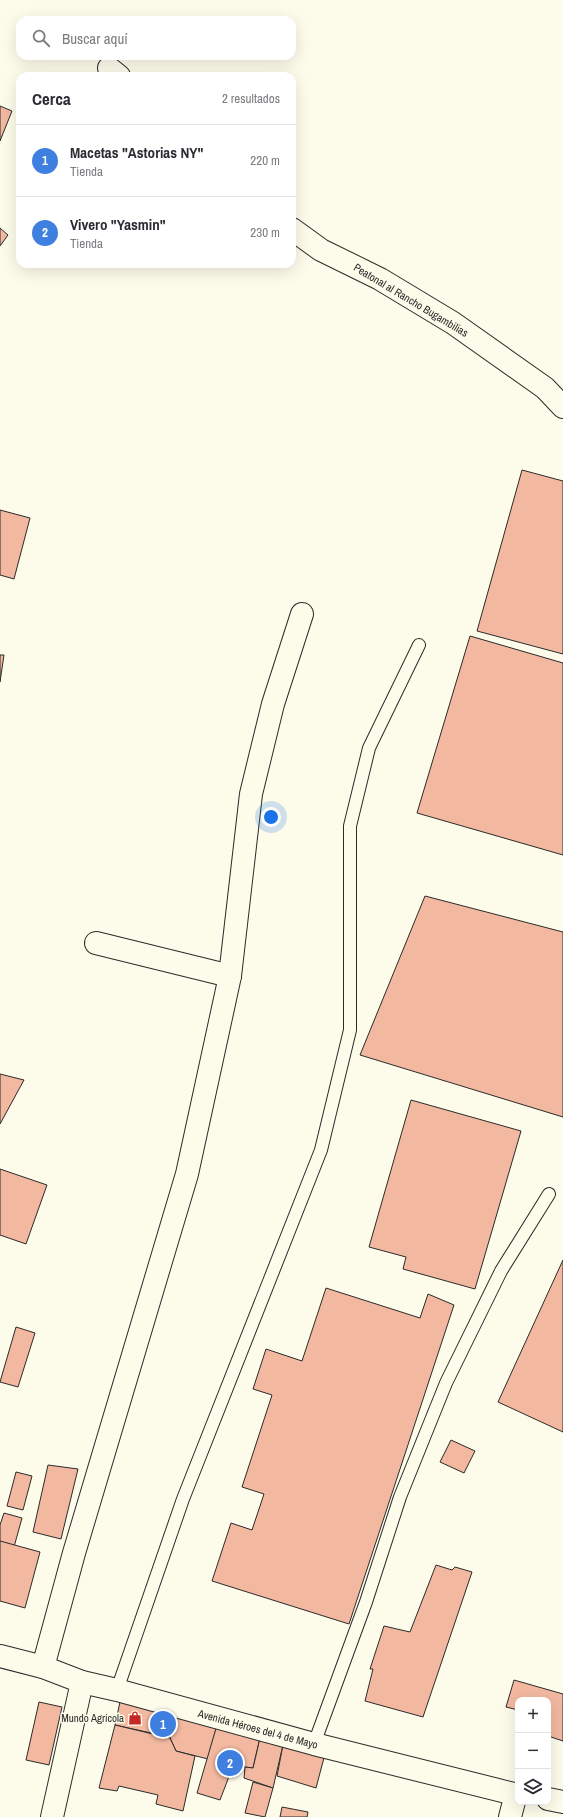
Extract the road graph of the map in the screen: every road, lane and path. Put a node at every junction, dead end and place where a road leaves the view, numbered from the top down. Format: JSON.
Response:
{"nodes":[{"id":1,"x":296,"y":232,"type":"edge"},
{"id":2,"x":563,"y":407,"type":"edge"},
{"id":3,"x":302,"y":614,"type":"dead end"},
{"id":4,"x":419,"y":645,"type":"dead end"},
{"id":5,"x":96,"y":943,"type":"dead end"},
{"id":6,"x":230,"y":976,"type":"junction"},
{"id":7,"x":549,"y":1194,"type":"dead end"},
{"id":8,"x":0,"y":1656,"type":"edge"},
{"id":9,"x":43,"y":1667,"type":"junction"},
{"id":10,"x":82,"y":1682,"type":"junction"},
{"id":11,"x":117,"y":1690,"type":"junction"},
{"id":12,"x":314,"y":1744,"type":"junction"},
{"id":13,"x":515,"y":1794,"type":"edge"},
{"id":14,"x":551,"y":1800,"type":"edge"},
{"id":15,"x":515,"y":1801,"type":"edge"},
{"id":16,"x":563,"y":1802,"type":"edge"},
{"id":17,"x":52,"y":1817,"type":"edge"},
{"id":18,"x":510,"y":1817,"type":"edge"}],
"edges":[{"from":1,"to":2,"type":"street","name":"Peatonal al Rancho Bugambilias"},
{"from":3,"to":6,"type":"street"},
{"from":4,"to":11,"type":"lane"},
{"from":5,"to":6,"type":"street"},
{"from":6,"to":9,"type":"street"},
{"from":7,"to":12,"type":"lane"},
{"from":8,"to":9,"type":"street","name":"Avenida Héroes del 4 de Mayo"},
{"from":9,"to":10,"type":"street","name":"Avenida Héroes del 4 de Mayo"},
{"from":10,"to":11,"type":"street","name":"Avenida Héroes del 4 de Mayo"},
{"from":10,"to":17,"type":"street"},
{"from":11,"to":12,"type":"street","name":"Avenida Héroes del 4 de Mayo"},
{"from":12,"to":13,"type":"street","name":"Avenida Héroes del 4 de Mayo"},
{"from":14,"to":16,"type":"street"},
{"from":15,"to":18,"type":"street"}]}
